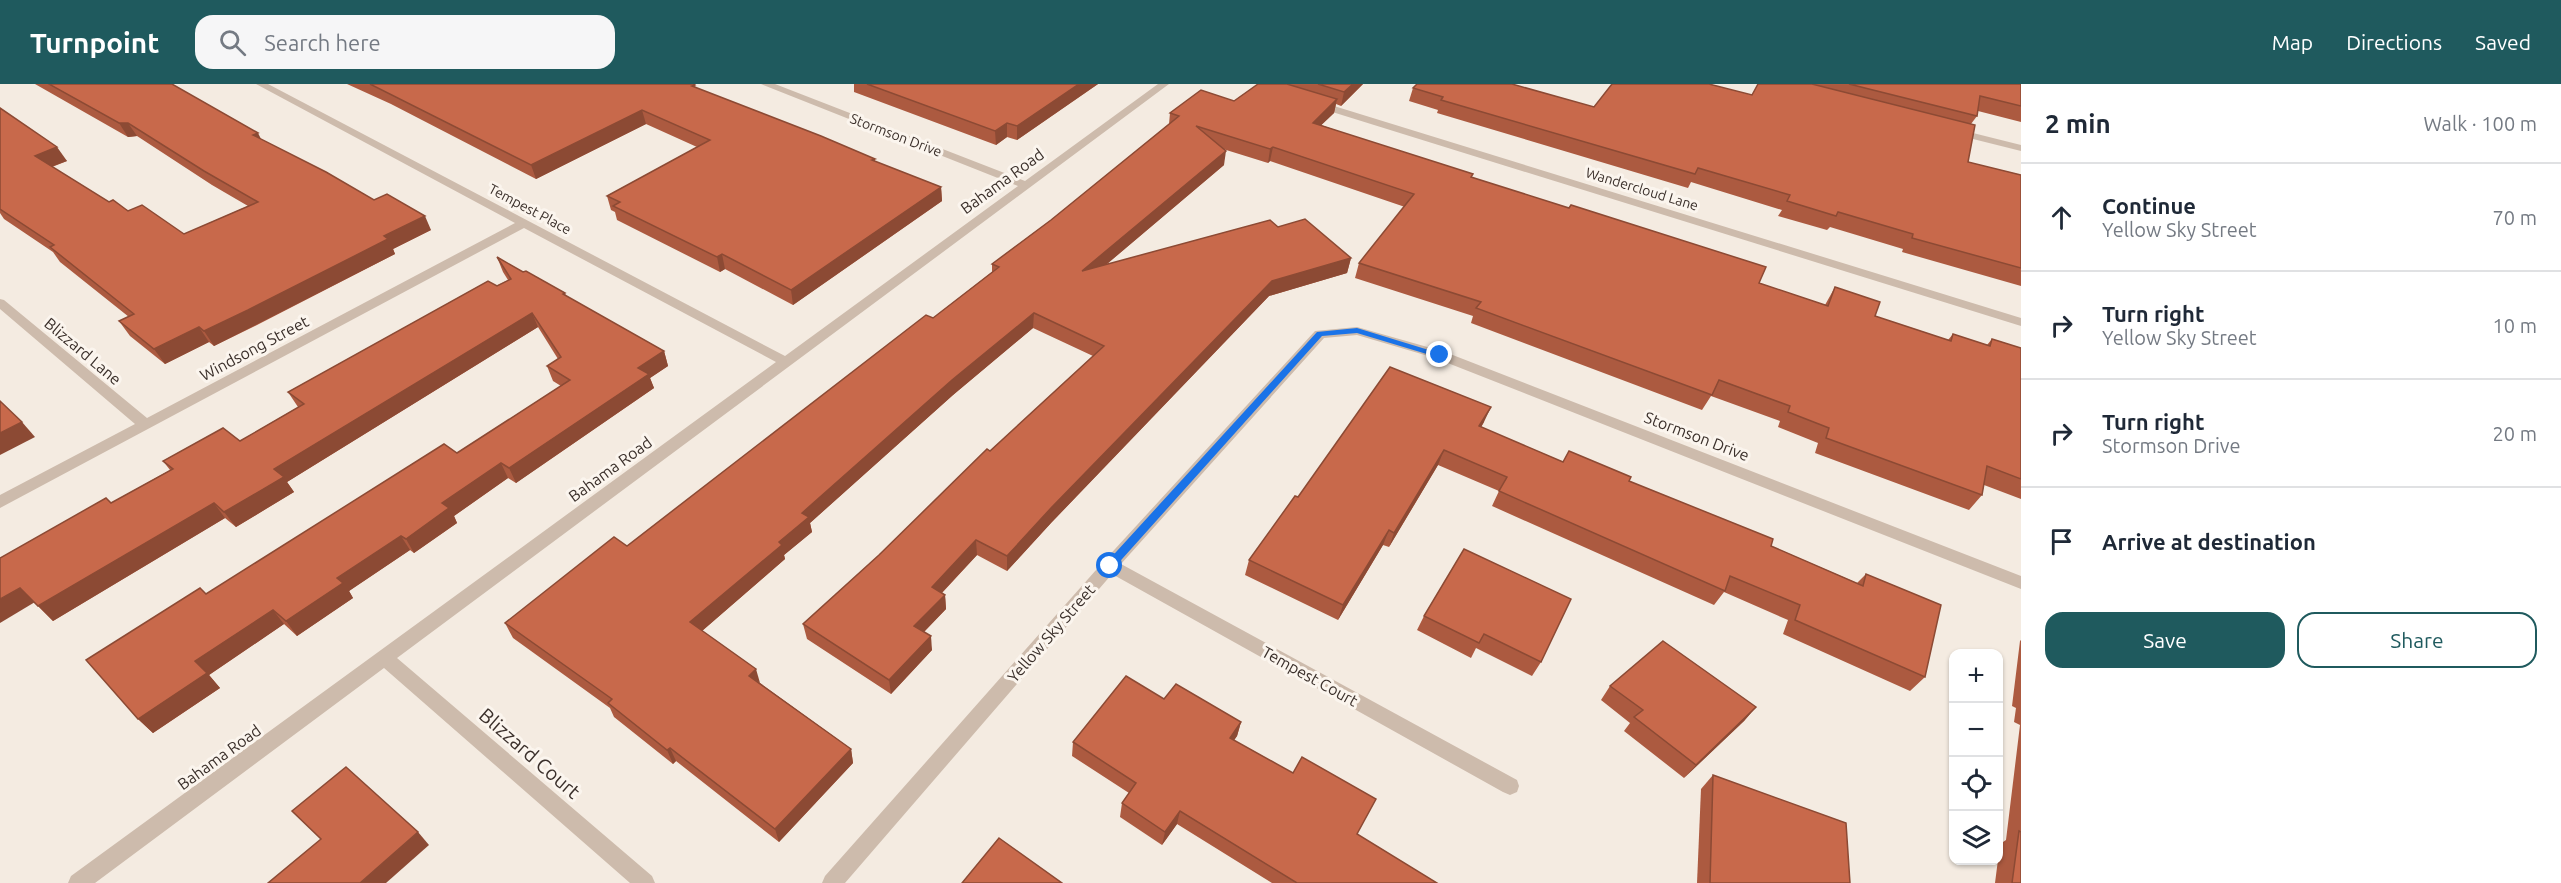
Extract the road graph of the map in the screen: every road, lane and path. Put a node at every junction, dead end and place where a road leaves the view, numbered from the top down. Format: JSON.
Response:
{"nodes":[{"id":1,"x":261,"y":84,"type":"edge"},
{"id":2,"x":766,"y":84,"type":"edge"},
{"id":3,"x":794,"y":84,"type":"edge"},
{"id":4,"x":1164,"y":84,"type":"edge"},
{"id":5,"x":782,"y":90,"type":"junction"},
{"id":6,"x":1300,"y":98,"type":"edge"},
{"id":7,"x":1940,"y":128,"type":"edge"},
{"id":8,"x":2021,"y":148,"type":"edge"},
{"id":9,"x":1026,"y":185,"type":"junction"},
{"id":10,"x":524,"y":223,"type":"junction"},
{"id":11,"x":0,"y":303,"type":"edge"},
{"id":12,"x":2021,"y":322,"type":"edge"},
{"id":13,"x":1357,"y":331,"type":"joint"},
{"id":14,"x":786,"y":362,"type":"junction"},
{"id":15,"x":145,"y":424,"type":"junction"},
{"id":16,"x":0,"y":502,"type":"edge"},
{"id":17,"x":1110,"y":566,"type":"junction"},
{"id":18,"x":2021,"y":583,"type":"edge"},
{"id":19,"x":385,"y":658,"type":"junction"},
{"id":20,"x":1510,"y":786,"type":"dead end"},
{"id":21,"x":78,"y":883,"type":"edge"},
{"id":22,"x":645,"y":883,"type":"edge"},
{"id":23,"x":832,"y":883,"type":"edge"}],
"edges":[{"from":1,"to":10,"type":"street","name":"Tempest Place"},
{"from":2,"to":5,"type":"street","name":"Stormson Drive"},
{"from":3,"to":5,"type":"street"},
{"from":4,"to":9,"type":"street","name":"Bahama Road"},
{"from":5,"to":9,"type":"street","name":"Stormson Drive"},
{"from":6,"to":12,"type":"street","name":"Wandercloud Lane"},
{"from":7,"to":8,"type":"street"},
{"from":9,"to":14,"type":"street","name":"Bahama Road"},
{"from":10,"to":14,"type":"street","name":"Tempest Place"},
{"from":10,"to":15,"type":"street","name":"Windsong Street"},
{"from":11,"to":15,"type":"street","name":"Blizzard Lane"},
{"from":13,"to":17,"type":"street","name":"Yellow Sky Street"},
{"from":13,"to":18,"type":"street","name":"Stormson Drive"},
{"from":14,"to":19,"type":"street","name":"Bahama Road"},
{"from":15,"to":16,"type":"street","name":"Windsong Street"},
{"from":17,"to":20,"type":"street","name":"Tempest Court"},
{"from":17,"to":23,"type":"street","name":"Yellow Sky Street"},
{"from":19,"to":21,"type":"street","name":"Bahama Road"},
{"from":19,"to":22,"type":"street","name":"Blizzard Court"}]}
